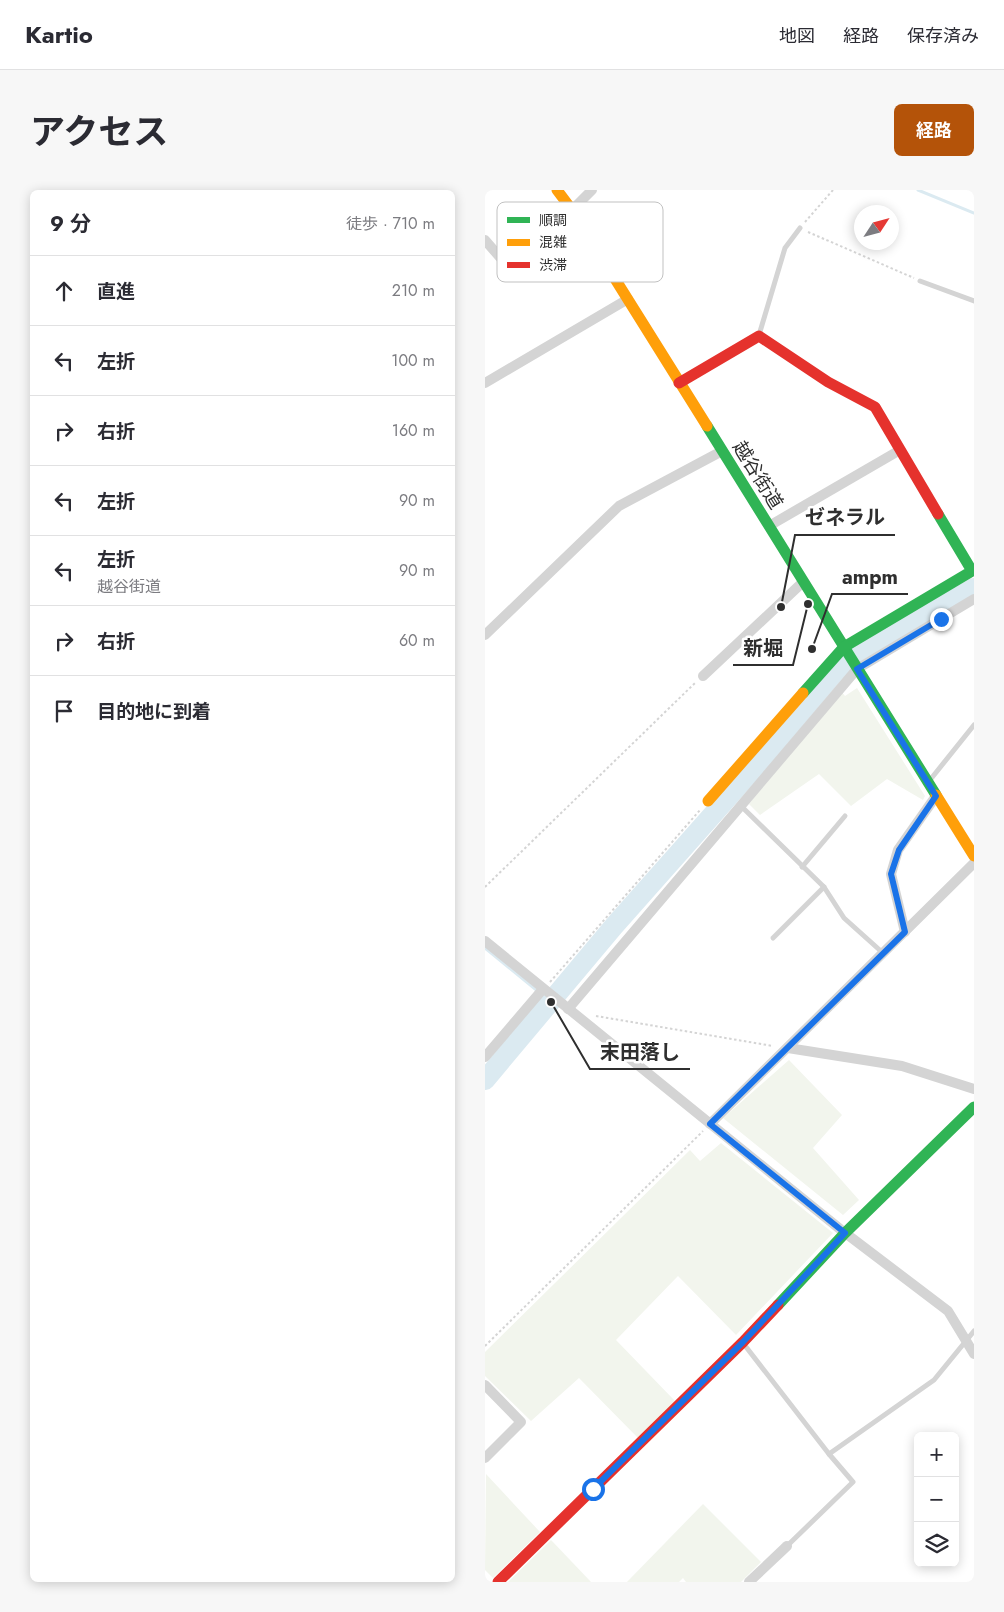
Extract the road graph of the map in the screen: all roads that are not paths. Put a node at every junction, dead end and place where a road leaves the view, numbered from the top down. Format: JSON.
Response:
{"nodes":[{"id":1,"x":557,"y":190,"type":"edge"},
{"id":2,"x":592,"y":190,"type":"edge"},
{"id":3,"x":566,"y":202,"type":"edge"},
{"id":4,"x":580,"y":202,"type":"edge"},
{"id":5,"x":799,"y":228,"type":"road end"},
{"id":6,"x":485,"y":240,"type":"edge"},
{"id":7,"x":497,"y":254,"type":"edge"},
{"id":8,"x":920,"y":281,"type":"road end"},
{"id":9,"x":617,"y":282,"type":"edge"},
{"id":10,"x":628,"y":299,"type":"junction"},
{"id":11,"x":974,"y":301,"type":"edge"},
{"id":12,"x":759,"y":336,"type":"junction"},
{"id":13,"x":485,"y":383,"type":"edge"},
{"id":14,"x":679,"y":383,"type":"junction"},
{"id":15,"x":900,"y":450,"type":"junction"},
{"id":16,"x":722,"y":451,"type":"junction"},
{"id":17,"x":769,"y":526,"type":"junction"},
{"id":18,"x":803,"y":582,"type":"junction"},
{"id":19,"x":974,"y":599,"type":"edge"},
{"id":20,"x":485,"y":635,"type":"edge"},
{"id":21,"x":844,"y":647,"type":"junction"},
{"id":22,"x":857,"y":669,"type":"junction"},
{"id":23,"x":703,"y":676,"type":"road end"},
{"id":24,"x":974,"y":725,"type":"edge"},
{"id":25,"x":928,"y":783,"type":"junction"},
{"id":26,"x":936,"y":796,"type":"junction"},
{"id":27,"x":709,"y":801,"type":"road end"},
{"id":28,"x":740,"y":806,"type":"junction"},
{"id":29,"x":845,"y":816,"type":"dead end"},
{"id":30,"x":974,"y":856,"type":"edge"},
{"id":31,"x":974,"y":863,"type":"edge"},
{"id":32,"x":803,"y":867,"type":"junction"},
{"id":33,"x":824,"y":887,"type":"junction"},
{"id":34,"x":905,"y":932,"type":"junction"},
{"id":35,"x":773,"y":938,"type":"dead end"},
{"id":36,"x":485,"y":941,"type":"edge"},
{"id":37,"x":883,"y":953,"type":"junction"},
{"id":38,"x":543,"y":989,"type":"junction"},
{"id":39,"x":568,"y":1009,"type":"junction"},
{"id":40,"x":788,"y":1048,"type":"junction"},
{"id":41,"x":485,"y":1057,"type":"edge"},
{"id":42,"x":974,"y":1089,"type":"edge"},
{"id":43,"x":974,"y":1106,"type":"edge"},
{"id":44,"x":710,"y":1124,"type":"junction"},
{"id":45,"x":845,"y":1233,"type":"junction"},
{"id":46,"x":974,"y":1331,"type":"edge"},
{"id":47,"x":965,"y":1341,"type":"junction"},
{"id":48,"x":743,"y":1342,"type":"junction"},
{"id":49,"x":974,"y":1354,"type":"edge"},
{"id":50,"x":485,"y":1386,"type":"edge"},
{"id":51,"x":829,"y":1454,"type":"junction"},
{"id":52,"x":485,"y":1458,"type":"edge"},
{"id":53,"x":787,"y":1546,"type":"joint"},
{"id":54,"x":498,"y":1582,"type":"edge"},
{"id":55,"x":749,"y":1582,"type":"edge"}],
"edges":[{"from":1,"to":3,"type":"street","name":"越谷街道"},
{"from":2,"to":4,"type":"street"},
{"from":5,"to":12,"type":"lane"},
{"from":6,"to":7,"type":"street"},
{"from":8,"to":11,"type":"lane"},
{"from":9,"to":10,"type":"street","name":"越谷街道"},
{"from":10,"to":13,"type":"street"},
{"from":10,"to":14,"type":"street","name":"越谷街道"},
{"from":12,"to":14,"type":"street"},
{"from":12,"to":15,"type":"street"},
{"from":14,"to":16,"type":"street","name":"越谷街道"},
{"from":15,"to":17,"type":"street"},
{"from":15,"to":21,"type":"street"},
{"from":16,"to":17,"type":"street","name":"越谷街道"},
{"from":16,"to":20,"type":"street"},
{"from":17,"to":18,"type":"street","name":"越谷街道"},
{"from":18,"to":21,"type":"street","name":"越谷街道"},
{"from":18,"to":23,"type":"street"},
{"from":19,"to":22,"type":"street"},
{"from":21,"to":22,"type":"street","name":"越谷街道"},
{"from":21,"to":27,"type":"street"},
{"from":22,"to":25,"type":"street","name":"越谷街道"},
{"from":22,"to":28,"type":"street"},
{"from":24,"to":25,"type":"lane"},
{"from":25,"to":26,"type":"street","name":"越谷街道"},
{"from":26,"to":30,"type":"street","name":"越谷街道"},
{"from":26,"to":34,"type":"street"},
{"from":28,"to":32,"type":"lane"},
{"from":28,"to":39,"type":"street"},
{"from":29,"to":32,"type":"lane"},
{"from":31,"to":34,"type":"street"},
{"from":32,"to":33,"type":"lane"},
{"from":33,"to":35,"type":"lane"},
{"from":33,"to":37,"type":"lane"},
{"from":34,"to":37,"type":"street"},
{"from":36,"to":38,"type":"street"},
{"from":37,"to":40,"type":"street"},
{"from":38,"to":39,"type":"street"},
{"from":38,"to":41,"type":"street"},
{"from":39,"to":44,"type":"street"},
{"from":40,"to":42,"type":"street"},
{"from":40,"to":44,"type":"street"},
{"from":43,"to":45,"type":"street"},
{"from":44,"to":45,"type":"street"},
{"from":45,"to":47,"type":"street"},
{"from":45,"to":48,"type":"street"},
{"from":46,"to":47,"type":"lane"},
{"from":47,"to":49,"type":"street"},
{"from":47,"to":51,"type":"lane"},
{"from":48,"to":51,"type":"lane"},
{"from":48,"to":54,"type":"street"},
{"from":50,"to":52,"type":"street"},
{"from":51,"to":53,"type":"lane"},
{"from":53,"to":55,"type":"street"}]}
